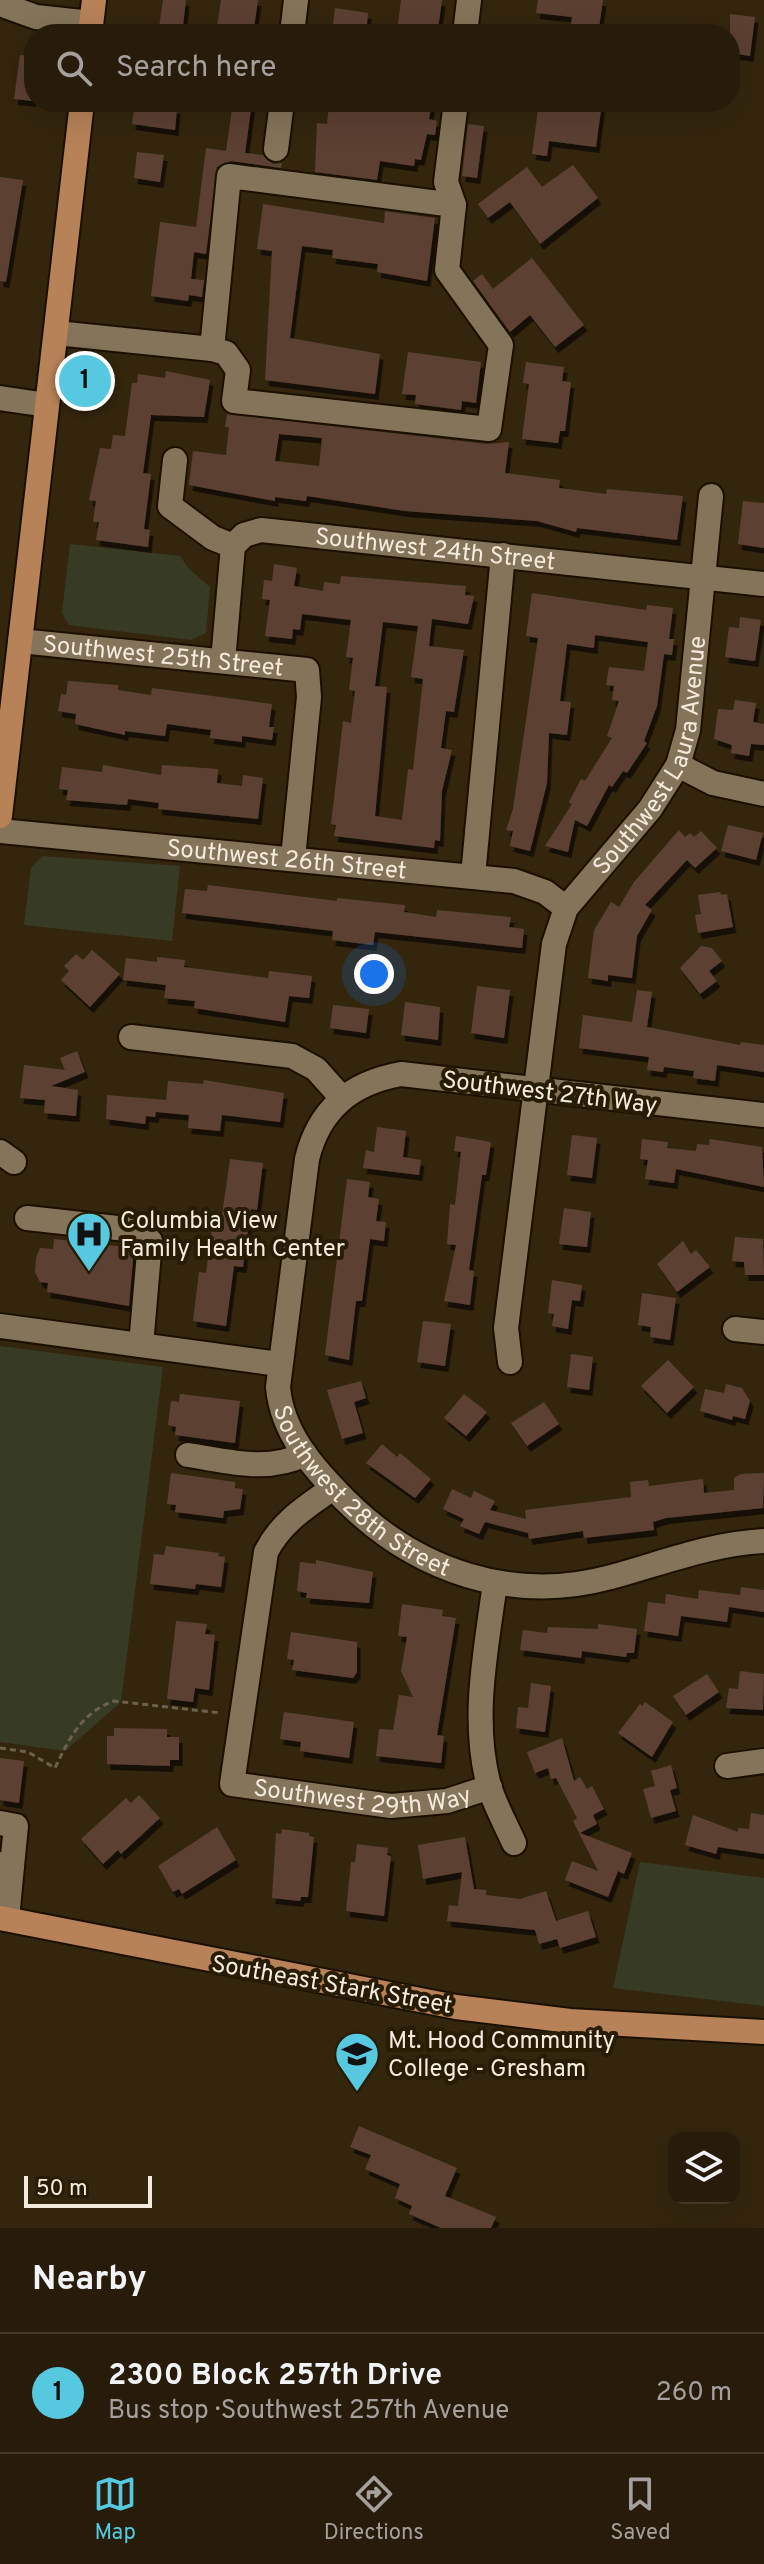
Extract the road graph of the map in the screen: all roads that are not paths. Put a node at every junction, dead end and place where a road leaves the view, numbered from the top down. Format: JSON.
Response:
{"nodes":[{"id":1,"x":296,"y":0,"type":"edge"},
{"id":2,"x":469,"y":0,"type":"edge"},
{"id":3,"x":0,"y":4,"type":"edge"},
{"id":4,"x":92,"y":19,"type":"edge"},
{"id":5,"x":293,"y":24,"type":"edge"},
{"id":6,"x":466,"y":24,"type":"edge"},
{"id":7,"x":81,"y":112,"type":"edge"},
{"id":8,"x":281,"y":112,"type":"edge"},
{"id":9,"x":455,"y":112,"type":"edge"},
{"id":10,"x":276,"y":149,"type":"dead end"},
{"id":11,"x":454,"y":205,"type":"junction"},
{"id":12,"x":56,"y":333,"type":"junction"},
{"id":13,"x":212,"y":349,"type":"junction"},
{"id":14,"x":0,"y":398,"type":"edge"},
{"id":15,"x":47,"y":405,"type":"junction"},
{"id":16,"x":175,"y":460,"type":"dead end"},
{"id":17,"x":711,"y":496,"type":"dead end"},
{"id":18,"x":233,"y":546,"type":"junction"},
{"id":19,"x":503,"y":555,"type":"junction"},
{"id":20,"x":704,"y":577,"type":"junction"},
{"id":21,"x":764,"y":584,"type":"edge"},
{"id":22,"x":20,"y":641,"type":"junction"},
{"id":23,"x":223,"y":661,"type":"junction"},
{"id":24,"x":678,"y":765,"type":"junction"},
{"id":25,"x":764,"y":794,"type":"edge"},
{"id":26,"x":0,"y":816,"type":"edge"},
{"id":27,"x":0,"y":831,"type":"edge"},
{"id":28,"x":293,"y":858,"type":"junction"},
{"id":29,"x":473,"y":876,"type":"junction"},
{"id":30,"x":566,"y":908,"type":"junction"},
{"id":31,"x":131,"y":1037,"type":"dead end"},
{"id":32,"x":535,"y":1091,"type":"junction"},
{"id":33,"x":341,"y":1097,"type":"junction"},
{"id":34,"x":764,"y":1115,"type":"edge"},
{"id":35,"x":0,"y":1152,"type":"edge"},
{"id":36,"x":0,"y":1165,"type":"edge"},
{"id":37,"x":27,"y":1218,"type":"dead end"},
{"id":38,"x":0,"y":1326,"type":"edge"},
{"id":39,"x":735,"y":1329,"type":"dead end"},
{"id":40,"x":764,"y":1332,"type":"edge"},
{"id":41,"x":141,"y":1345,"type":"junction"},
{"id":42,"x":510,"y":1362,"type":"dead end"},
{"id":43,"x":279,"y":1364,"type":"junction"},
{"id":44,"x":305,"y":1454,"type":"junction"},
{"id":45,"x":188,"y":1455,"type":"dead end"},
{"id":46,"x":333,"y":1488,"type":"junction"},
{"id":47,"x":764,"y":1541,"type":"edge"},
{"id":48,"x":495,"y":1583,"type":"junction"},
{"id":49,"x":764,"y":1761,"type":"edge"},
{"id":50,"x":727,"y":1766,"type":"dead end"},
{"id":51,"x":490,"y":1787,"type":"junction"},
{"id":52,"x":0,"y":1823,"type":"edge"},
{"id":53,"x":514,"y":1843,"type":"dead end"},
{"id":54,"x":6,"y":1865,"type":"edge"},
{"id":55,"x":4,"y":1918,"type":"edge"},
{"id":56,"x":764,"y":2032,"type":"edge"}],
"edges":[{"from":1,"to":5,"type":"street"},
{"from":2,"to":6,"type":"street"},
{"from":3,"to":4,"type":"street"},
{"from":7,"to":12,"type":"main road"},
{"from":8,"to":10,"type":"street"},
{"from":9,"to":11,"type":"street"},
{"from":11,"to":13,"type":"street"},
{"from":11,"to":13,"type":"street"},
{"from":12,"to":13,"type":"street"},
{"from":12,"to":15,"type":"main road"},
{"from":14,"to":15,"type":"street"},
{"from":15,"to":22,"type":"main road"},
{"from":16,"to":18,"type":"street"},
{"from":17,"to":20,"type":"street","name":"Southwest Laura Avenue"},
{"from":18,"to":19,"type":"street","name":"Southwest 24th Street"},
{"from":18,"to":23,"type":"street"},
{"from":19,"to":20,"type":"street","name":"Southwest 24th Street"},
{"from":19,"to":29,"type":"street"},
{"from":20,"to":21,"type":"street","name":"Southwest 24th Street"},
{"from":20,"to":24,"type":"street","name":"Southwest Laura Avenue"},
{"from":22,"to":23,"type":"street","name":"Southwest 25th Street"},
{"from":22,"to":26,"type":"main road"},
{"from":23,"to":28,"type":"street","name":"Southwest 25th Street"},
{"from":24,"to":25,"type":"street"},
{"from":24,"to":30,"type":"street","name":"Southwest Laura Avenue"},
{"from":27,"to":28,"type":"street","name":"Southwest 26th Street"},
{"from":28,"to":29,"type":"street","name":"Southwest 26th Street"},
{"from":29,"to":30,"type":"street","name":"Southwest 26th Street"},
{"from":30,"to":32,"type":"street","name":"Southwest Laura Avenue"},
{"from":31,"to":33,"type":"street"},
{"from":32,"to":33,"type":"street","name":"Southwest 27th Way"},
{"from":32,"to":34,"type":"street","name":"Southwest 27th Way"},
{"from":32,"to":42,"type":"street","name":"Southwest Laura Avenue"},
{"from":33,"to":43,"type":"street"},
{"from":35,"to":36,"type":"street"},
{"from":37,"to":41,"type":"street"},
{"from":38,"to":41,"type":"street","name":"Southwest 28th Street"},
{"from":39,"to":40,"type":"street"},
{"from":41,"to":43,"type":"street","name":"Southwest 28th Street"},
{"from":43,"to":44,"type":"street","name":"Southwest 28th Street"},
{"from":44,"to":45,"type":"street"},
{"from":44,"to":46,"type":"street","name":"Southwest 28th Street"},
{"from":46,"to":48,"type":"street","name":"Southwest 28th Street"},
{"from":46,"to":51,"type":"street","name":"Southwest 29th Way"},
{"from":47,"to":48,"type":"street","name":"Southwest 28th Street"},
{"from":48,"to":51,"type":"street"},
{"from":49,"to":50,"type":"street"},
{"from":51,"to":53,"type":"street"},
{"from":52,"to":54,"type":"street"},
{"from":54,"to":55,"type":"street"},
{"from":55,"to":56,"type":"main road","name":"Southeast Stark Street"}]}
